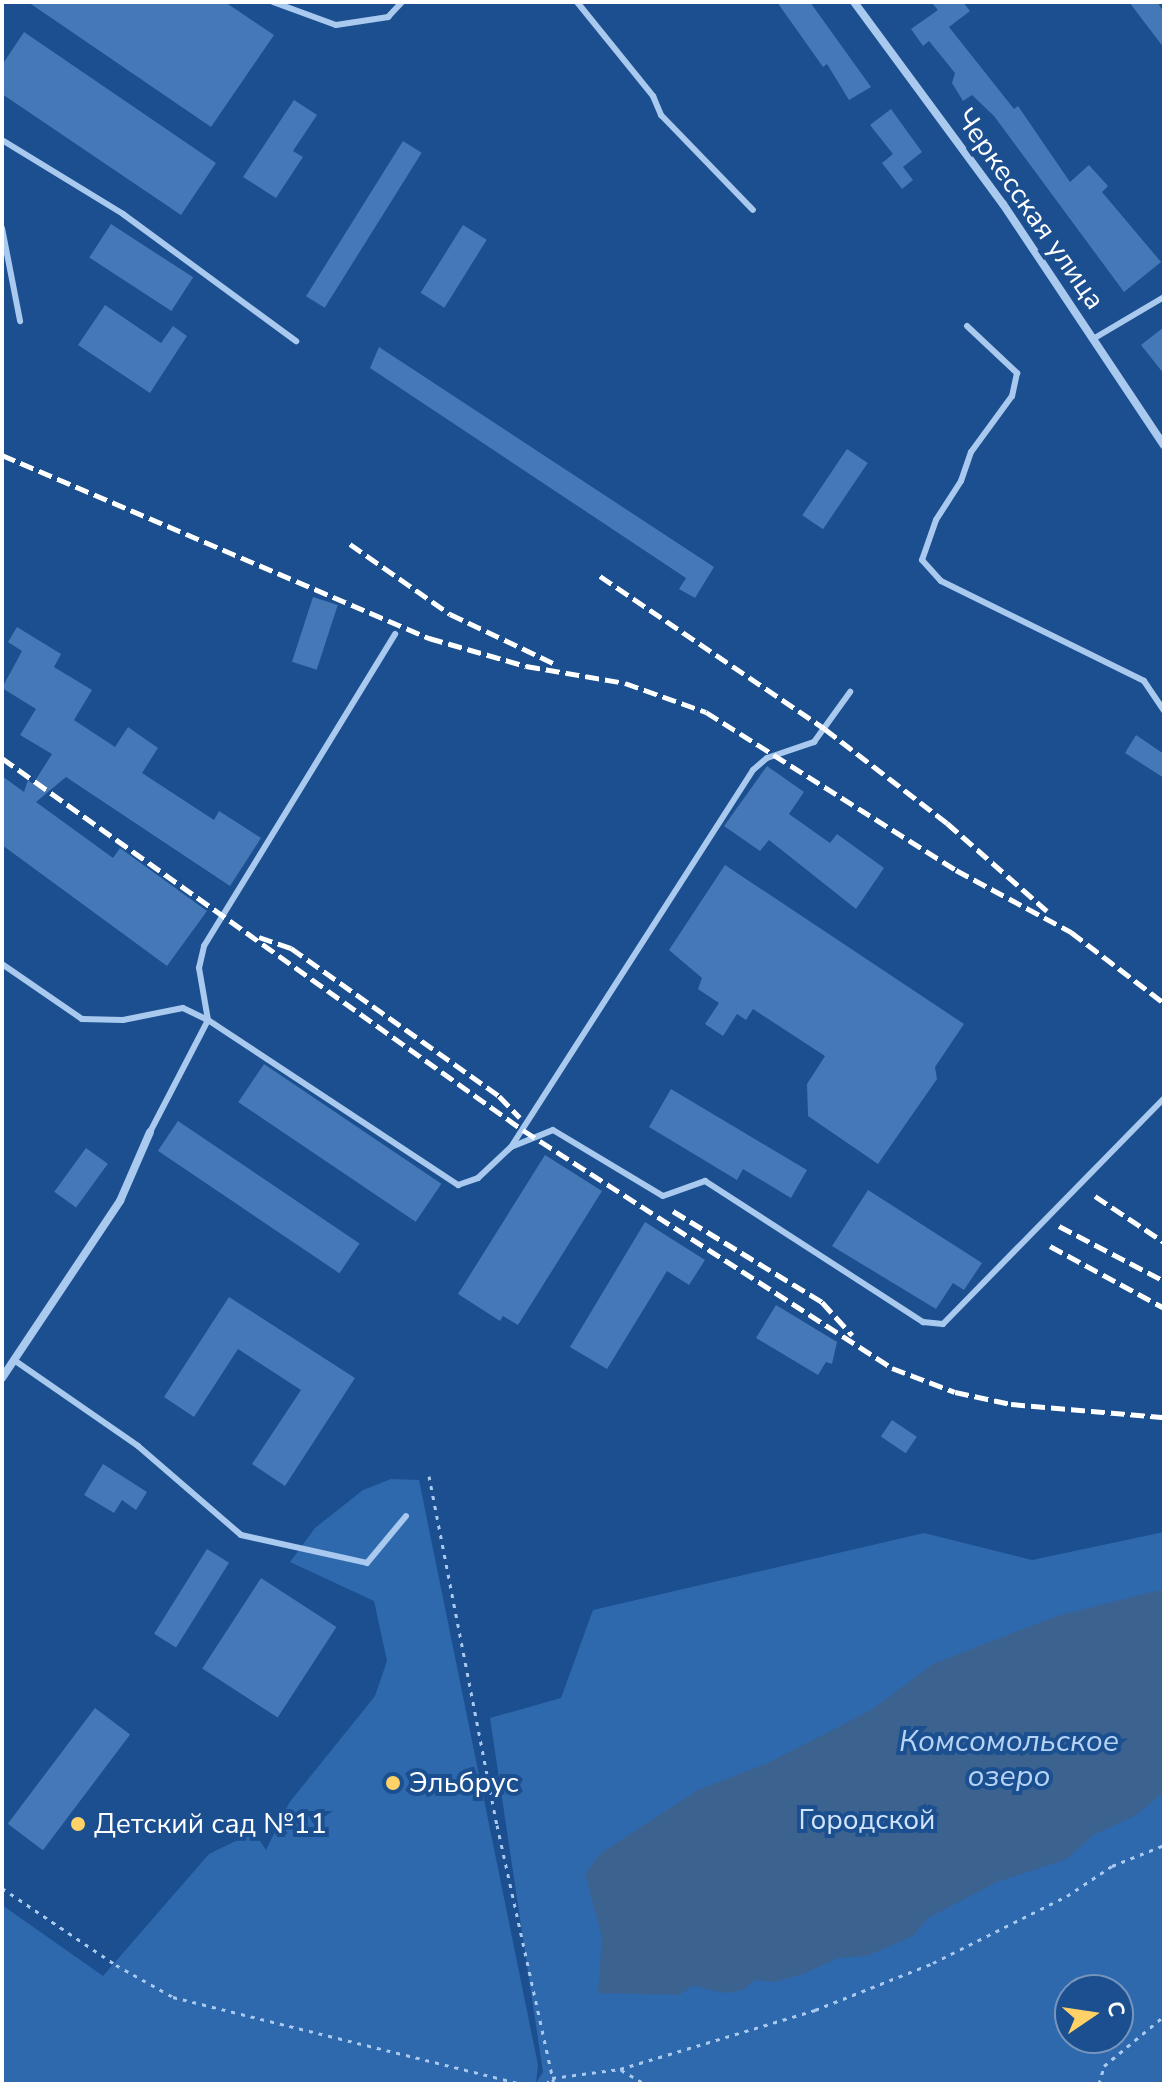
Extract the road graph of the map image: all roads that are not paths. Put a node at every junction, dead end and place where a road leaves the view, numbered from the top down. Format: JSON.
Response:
{"nodes":[{"id":1,"x":273,"y":2,"type":"edge"},
{"id":2,"x":402,"y":2,"type":"edge"},
{"id":3,"x":577,"y":2,"type":"edge"},
{"id":4,"x":854,"y":2,"type":"edge"},
{"id":5,"x":2,"y":140,"type":"edge"},
{"id":6,"x":753,"y":210,"type":"dead end"},
{"id":7,"x":2,"y":228,"type":"edge"},
{"id":8,"x":1164,"y":297,"type":"edge"},
{"id":9,"x":20,"y":321,"type":"dead end"},
{"id":10,"x":967,"y":326,"type":"dead end"},
{"id":11,"x":1093,"y":339,"type":"junction"},
{"id":12,"x":296,"y":341,"type":"dead end"},
{"id":13,"x":1164,"y":445,"type":"edge"},
{"id":14,"x":395,"y":634,"type":"dead end"},
{"id":15,"x":850,"y":692,"type":"dead end"},
{"id":16,"x":1164,"y":711,"type":"edge"},
{"id":17,"x":2,"y":964,"type":"edge"},
{"id":18,"x":208,"y":1020,"type":"junction"},
{"id":19,"x":1164,"y":1098,"type":"edge"},
{"id":20,"x":150,"y":1132,"type":"joint"},
{"id":21,"x":511,"y":1147,"type":"junction"},
{"id":22,"x":14,"y":1360,"type":"junction"},
{"id":23,"x":2,"y":1378,"type":"edge"},
{"id":24,"x":406,"y":1516,"type":"dead end"}],
"edges":[{"from":1,"to":2,"type":"lane"},
{"from":3,"to":6,"type":"lane"},
{"from":4,"to":11,"type":"street","name":"Черкесская улица"},
{"from":5,"to":12,"type":"lane"},
{"from":7,"to":9,"type":"lane"},
{"from":8,"to":11,"type":"lane"},
{"from":10,"to":16,"type":"lane"},
{"from":11,"to":13,"type":"street","name":"Черкесская улица"},
{"from":14,"to":18,"type":"lane"},
{"from":15,"to":21,"type":"lane"},
{"from":17,"to":18,"type":"lane"},
{"from":18,"to":20,"type":"lane"},
{"from":18,"to":21,"type":"lane"},
{"from":19,"to":21,"type":"lane"},
{"from":20,"to":22,"type":"street"},
{"from":22,"to":23,"type":"street"},
{"from":22,"to":24,"type":"lane"}]}
